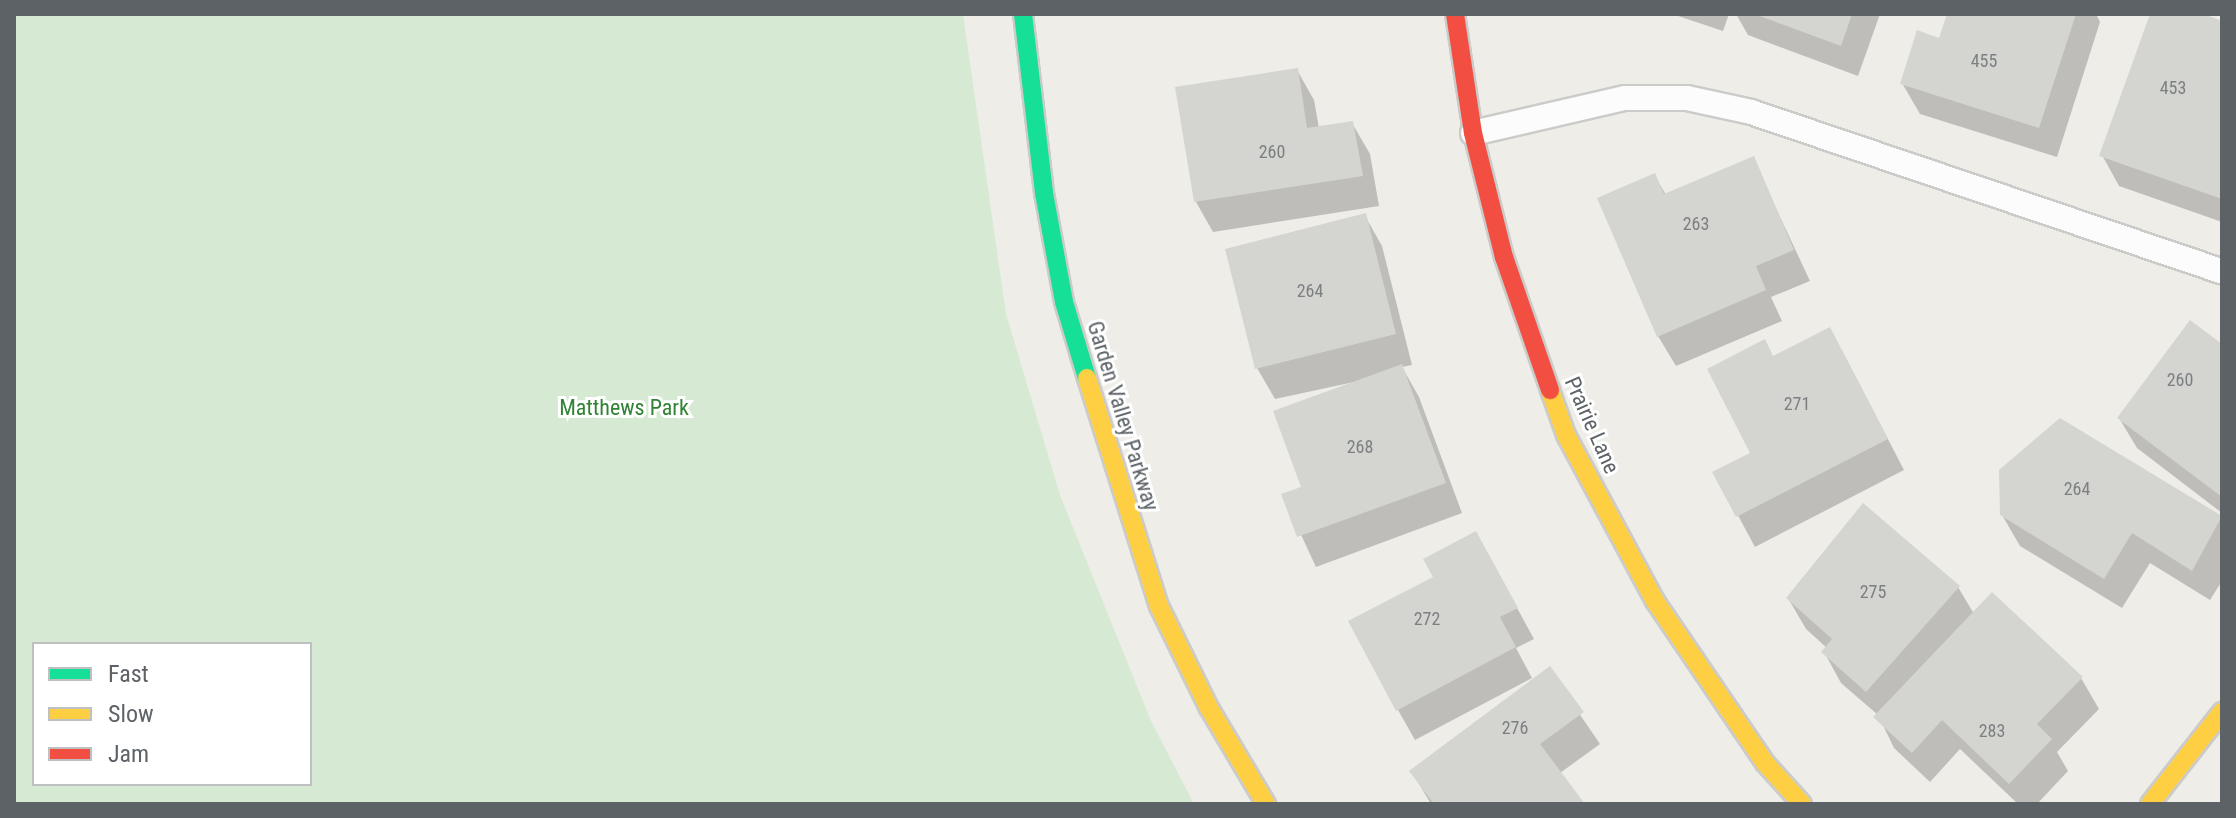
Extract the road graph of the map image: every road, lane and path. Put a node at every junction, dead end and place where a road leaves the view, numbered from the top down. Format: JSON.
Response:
{"nodes":[{"id":1,"x":1023,"y":14,"type":"edge"},
{"id":2,"x":1455,"y":14,"type":"edge"},
{"id":3,"x":1473,"y":133,"type":"junction"},
{"id":4,"x":2222,"y":271,"type":"edge"},
{"id":5,"x":2222,"y":712,"type":"edge"},
{"id":6,"x":1266,"y":804,"type":"edge"},
{"id":7,"x":1802,"y":804,"type":"edge"},
{"id":8,"x":2150,"y":804,"type":"edge"}],
"edges":[{"from":1,"to":6,"type":"street","name":"Garden Valley Parkway"},
{"from":2,"to":3,"type":"street","name":"Prairie Lane"},
{"from":3,"to":4,"type":"lane"},
{"from":3,"to":7,"type":"street","name":"Prairie Lane"},
{"from":5,"to":8,"type":"street"}]}
